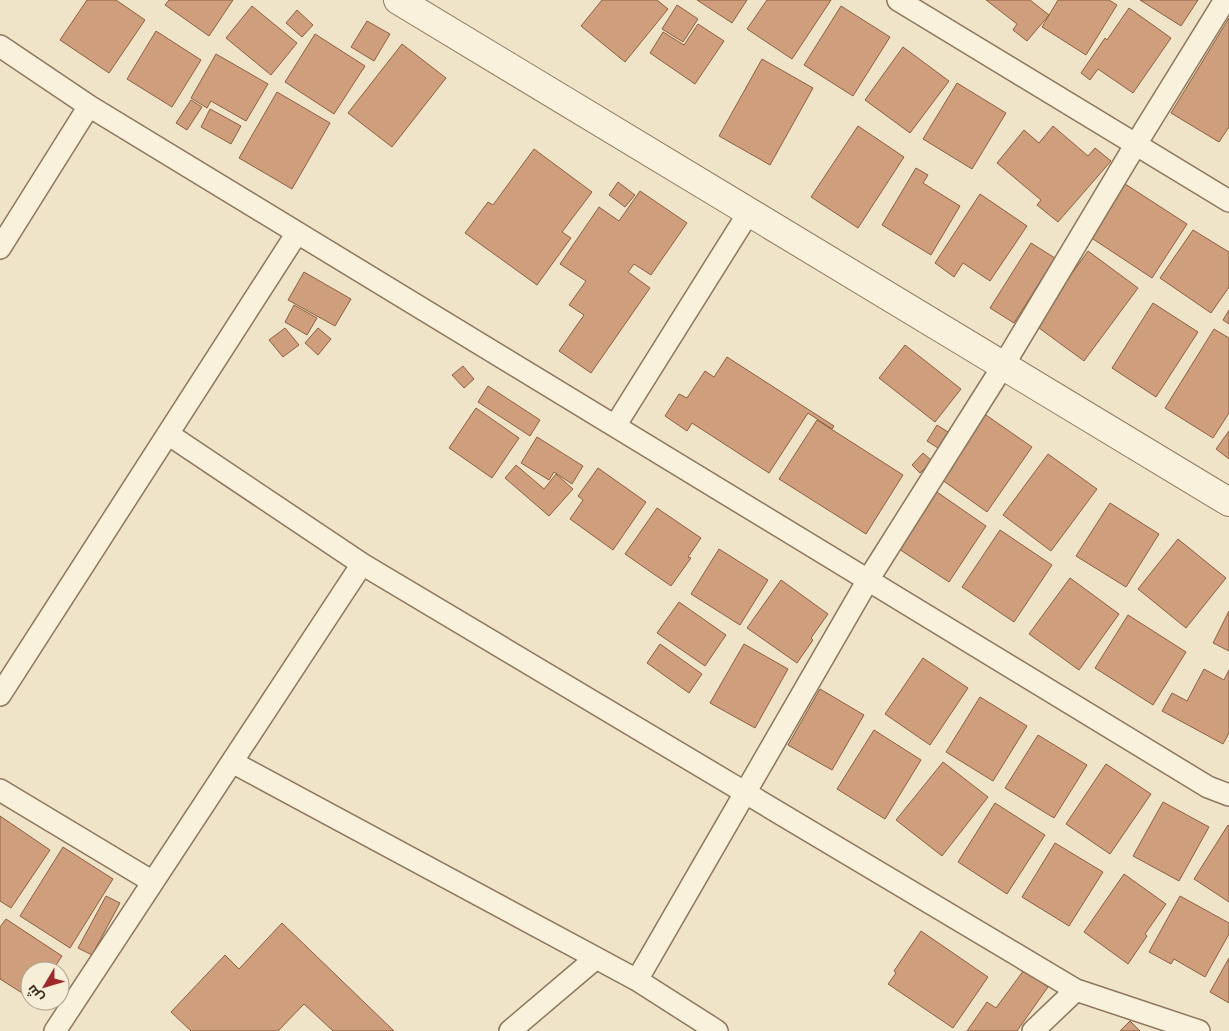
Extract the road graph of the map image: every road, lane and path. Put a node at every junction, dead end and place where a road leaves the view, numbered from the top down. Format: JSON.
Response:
{"nodes":[{"id":1,"x":398,"y":0,"type":"edge"},
{"id":2,"x":898,"y":0,"type":"edge"},
{"id":3,"x":1225,"y":0,"type":"edge"},
{"id":4,"x":0,"y":46,"type":"edge"},
{"id":5,"x":89,"y":106,"type":"junction"},
{"id":6,"x":1136,"y":144,"type":"junction"},
{"id":7,"x":1229,"y":201,"type":"edge"},
{"id":8,"x":750,"y":212,"type":"junction"},
{"id":9,"x":297,"y":233,"type":"junction"},
{"id":10,"x":0,"y":248,"type":"edge"},
{"id":11,"x":1004,"y":366,"type":"junction"},
{"id":12,"x":615,"y":426,"type":"junction"},
{"id":13,"x":168,"y":434,"type":"junction"},
{"id":14,"x":1229,"y":502,"type":"edge"},
{"id":15,"x":362,"y":564,"type":"junction"},
{"id":16,"x":868,"y":580,"type":"junction"},
{"id":17,"x":0,"y":695,"type":"edge"},
{"id":18,"x":232,"y":762,"type":"junction"},
{"id":19,"x":0,"y":790,"type":"edge"},
{"id":20,"x":746,"y":793,"type":"junction"},
{"id":21,"x":1229,"y":795,"type":"edge"},
{"id":22,"x":153,"y":882,"type":"junction"},
{"id":23,"x":596,"y":958,"type":"junction"},
{"id":24,"x":637,"y":980,"type":"junction"},
{"id":25,"x":1076,"y":990,"type":"junction"},
{"id":26,"x":55,"y":1031,"type":"edge"},
{"id":27,"x":510,"y":1031,"type":"edge"},
{"id":28,"x":717,"y":1031,"type":"edge"},
{"id":29,"x":1033,"y":1031,"type":"edge"},
{"id":30,"x":1199,"y":1031,"type":"edge"}],
"edges":[{"from":1,"to":8,"type":"street"},
{"from":2,"to":6,"type":"street"},
{"from":3,"to":6,"type":"street"},
{"from":4,"to":5,"type":"street"},
{"from":5,"to":9,"type":"street"},
{"from":5,"to":10,"type":"street"},
{"from":6,"to":7,"type":"street"},
{"from":6,"to":11,"type":"street"},
{"from":8,"to":11,"type":"street"},
{"from":8,"to":12,"type":"street"},
{"from":9,"to":12,"type":"street"},
{"from":9,"to":13,"type":"street"},
{"from":11,"to":14,"type":"street"},
{"from":11,"to":16,"type":"street"},
{"from":12,"to":16,"type":"street"},
{"from":13,"to":15,"type":"street"},
{"from":13,"to":17,"type":"street"},
{"from":15,"to":18,"type":"street"},
{"from":15,"to":20,"type":"street"},
{"from":16,"to":20,"type":"street"},
{"from":16,"to":21,"type":"street"},
{"from":18,"to":22,"type":"street"},
{"from":18,"to":23,"type":"street"},
{"from":19,"to":22,"type":"street"},
{"from":20,"to":24,"type":"street"},
{"from":20,"to":25,"type":"street"},
{"from":22,"to":26,"type":"street"},
{"from":23,"to":24,"type":"street"},
{"from":23,"to":27,"type":"street"},
{"from":24,"to":28,"type":"street"},
{"from":25,"to":29,"type":"street"},
{"from":25,"to":30,"type":"street"}]}
